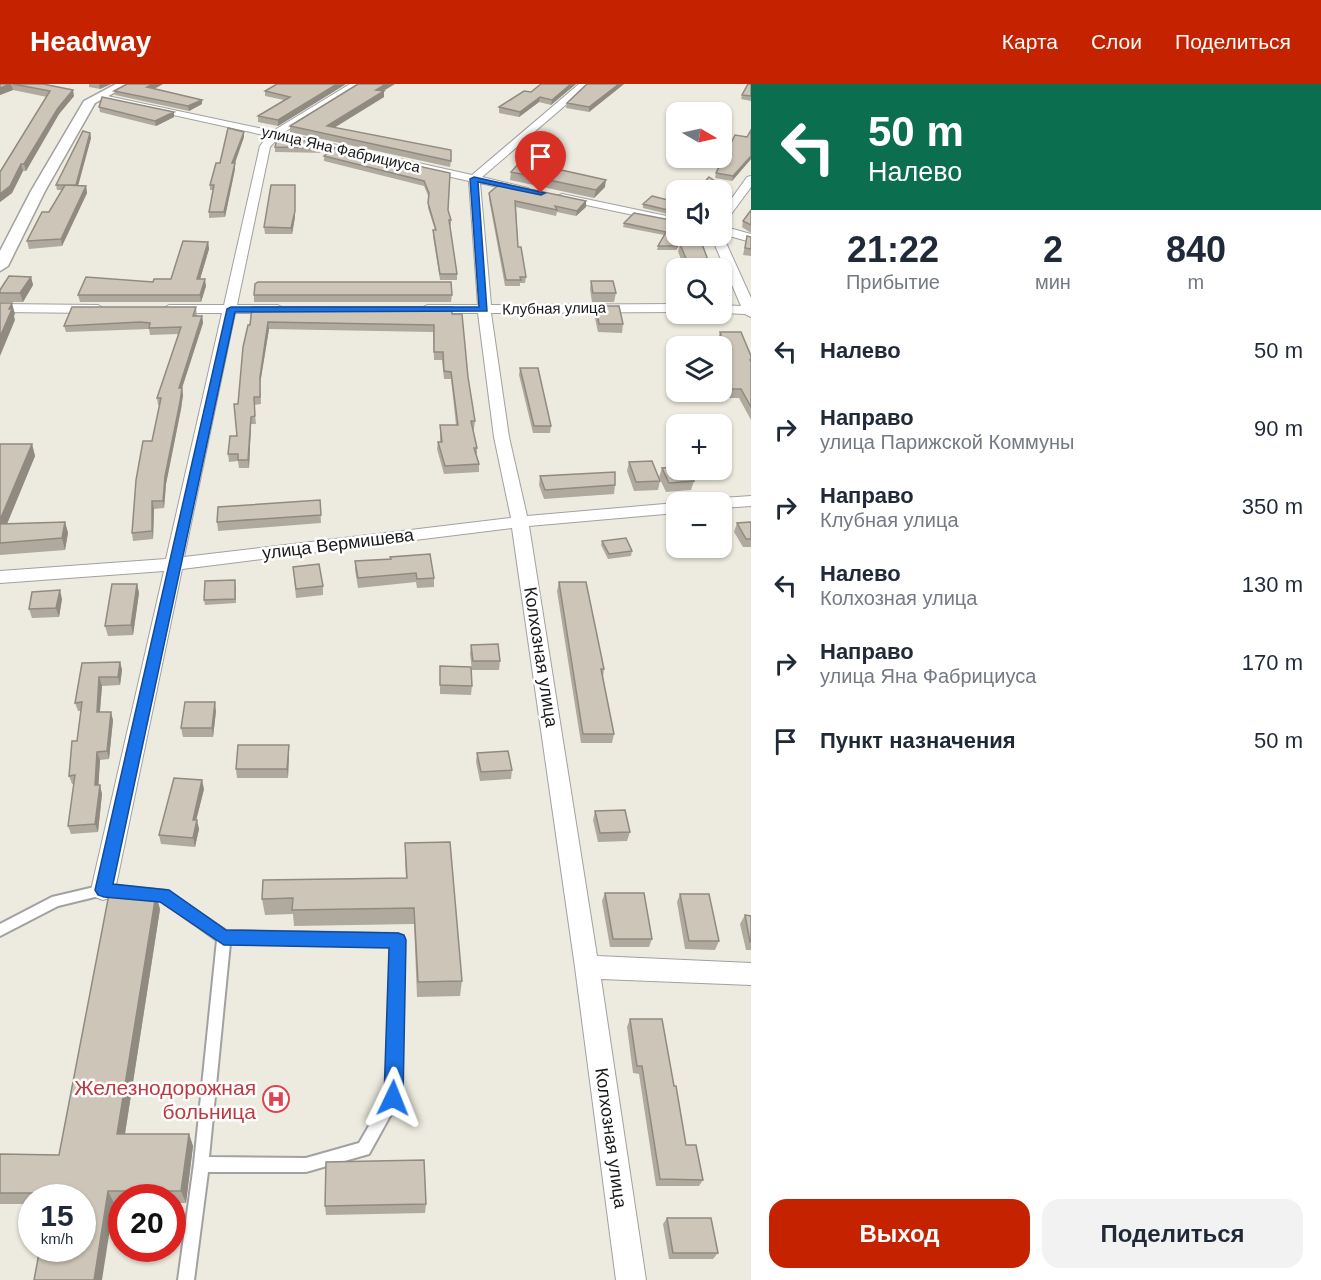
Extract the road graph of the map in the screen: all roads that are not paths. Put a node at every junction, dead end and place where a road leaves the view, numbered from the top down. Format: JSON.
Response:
{"nodes":[{"id":1,"x":125,"y":84,"type":"edge"},
{"id":2,"x":357,"y":84,"type":"edge"},
{"id":3,"x":585,"y":84,"type":"edge"},
{"id":4,"x":81,"y":92,"type":"dead end"},
{"id":5,"x":101,"y":96,"type":"junction"},
{"id":6,"x":277,"y":133,"type":"junction"},
{"id":7,"x":751,"y":178,"type":"edge"},
{"id":8,"x":474,"y":179,"type":"junction"},
{"id":9,"x":530,"y":191,"type":"edge"},
{"id":10,"x":553,"y":195,"type":"edge"},
{"id":11,"x":732,"y":205,"type":"edge"},
{"id":12,"x":666,"y":219,"type":"edge"},
{"id":13,"x":732,"y":233,"type":"edge"},
{"id":14,"x":751,"y":238,"type":"edge"},
{"id":15,"x":721,"y":246,"type":"edge"},
{"id":16,"x":0,"y":266,"type":"edge"},
{"id":17,"x":0,"y":308,"type":"edge"},
{"id":18,"x":666,"y":308,"type":"edge"},
{"id":19,"x":116,"y":309,"type":"edge"},
{"id":20,"x":150,"y":309,"type":"edge"},
{"id":21,"x":231,"y":309,"type":"junction"},
{"id":22,"x":288,"y":309,"type":"edge"},
{"id":23,"x":415,"y":309,"type":"edge"},
{"id":24,"x":483,"y":309,"type":"junction"},
{"id":25,"x":732,"y":310,"type":"edge"},
{"id":26,"x":750,"y":311,"type":"edge"},
{"id":27,"x":751,"y":501,"type":"edge"},
{"id":28,"x":732,"y":502,"type":"edge"},
{"id":29,"x":666,"y":509,"type":"edge"},
{"id":30,"x":520,"y":522,"type":"junction"},
{"id":31,"x":175,"y":564,"type":"junction"},
{"id":32,"x":0,"y":577,"type":"edge"},
{"id":33,"x":104,"y":890,"type":"junction"},
{"id":34,"x":0,"y":930,"type":"edge"},
{"id":35,"x":224,"y":937,"type":"junction"},
{"id":36,"x":587,"y":967,"type":"junction"},
{"id":37,"x":751,"y":974,"type":"edge"},
{"id":38,"x":201,"y":1164,"type":"junction"},
{"id":39,"x":186,"y":1280,"type":"edge"},
{"id":40,"x":631,"y":1280,"type":"edge"}],
"edges":[{"from":1,"to":5,"type":"street"},
{"from":2,"to":6,"type":"street"},
{"from":3,"to":8,"type":"street"},
{"from":4,"to":5,"type":"street","name":"улица Яна Фабрициуса"},
{"from":5,"to":6,"type":"street","name":"улица Яна Фабрициуса"},
{"from":5,"to":16,"type":"street"},
{"from":6,"to":8,"type":"street","name":"улица Яна Фабрициуса"},
{"from":6,"to":21,"type":"street"},
{"from":7,"to":11,"type":"street"},
{"from":8,"to":9,"type":"street","name":"улица Яна Фабрициуса"},
{"from":8,"to":24,"type":"street","name":"Колхозная улица"},
{"from":10,"to":12,"type":"street"},
{"from":13,"to":14,"type":"street"},
{"from":15,"to":26,"type":"street"},
{"from":17,"to":19,"type":"street"},
{"from":18,"to":24,"type":"street","name":"Клубная улица"},
{"from":20,"to":21,"type":"street"},
{"from":21,"to":22,"type":"street"},
{"from":21,"to":31,"type":"street"},
{"from":23,"to":24,"type":"street","name":"Клубная улица"},
{"from":24,"to":30,"type":"street","name":"Колхозная улица"},
{"from":25,"to":26,"type":"street"},
{"from":27,"to":28,"type":"street"},
{"from":29,"to":30,"type":"street","name":"улица Вермишева"},
{"from":30,"to":31,"type":"street","name":"улица Вермишева"},
{"from":30,"to":36,"type":"street","name":"Колхозная улица"},
{"from":31,"to":32,"type":"street","name":"улица Вермишева"},
{"from":31,"to":33,"type":"street"},
{"from":33,"to":34,"type":"lane"},
{"from":33,"to":35,"type":"lane"},
{"from":35,"to":38,"type":"lane"},
{"from":35,"to":38,"type":"lane"},
{"from":36,"to":37,"type":"street"},
{"from":36,"to":40,"type":"street","name":"Колхозная улица"},
{"from":38,"to":39,"type":"lane"}]}
